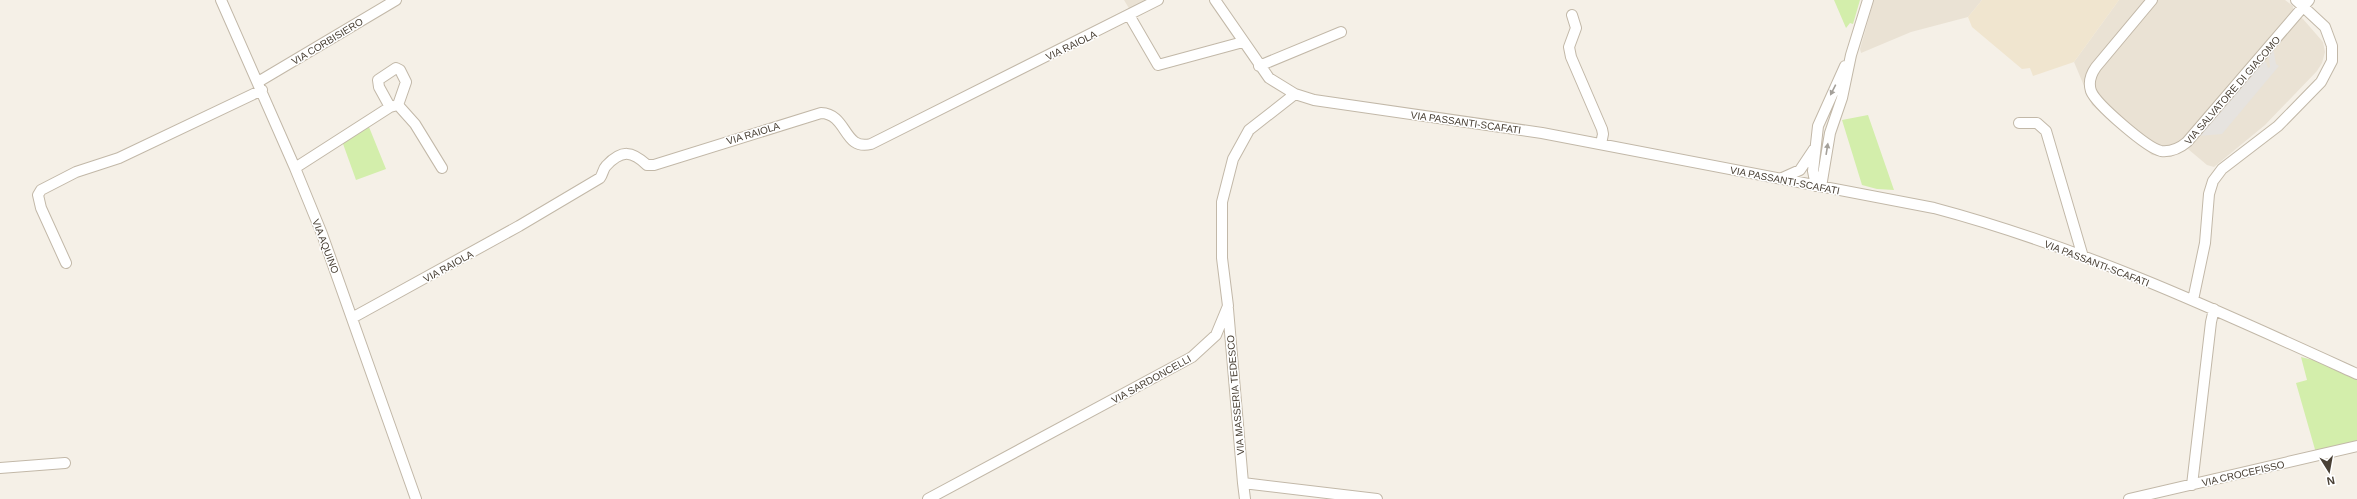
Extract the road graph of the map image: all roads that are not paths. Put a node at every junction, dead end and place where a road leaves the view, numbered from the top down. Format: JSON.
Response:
{"nodes":[{"id":1,"x":221,"y":0,"type":"edge"},
{"id":2,"x":396,"y":0,"type":"edge"},
{"id":3,"x":1158,"y":0,"type":"edge"},
{"id":4,"x":1215,"y":0,"type":"edge"},
{"id":5,"x":1868,"y":0,"type":"edge"},
{"id":6,"x":2152,"y":0,"type":"edge"},
{"id":7,"x":2296,"y":0,"type":"edge"},
{"id":8,"x":2307,"y":3,"type":"edge"},
{"id":9,"x":1129,"y":15,"type":"junction"},
{"id":10,"x":1572,"y":15,"type":"dead end"},
{"id":11,"x":1341,"y":32,"type":"dead end"},
{"id":12,"x":1243,"y":42,"type":"junction"},
{"id":13,"x":1850,"y":55,"type":"junction"},
{"id":14,"x":1259,"y":66,"type":"junction"},
{"id":15,"x":260,"y":86,"type":"junction"},
{"id":16,"x":1294,"y":94,"type":"junction"},
{"id":17,"x":2019,"y":123,"type":"dead end"},
{"id":18,"x":1601,"y":144,"type":"junction"},
{"id":19,"x":1815,"y":147,"type":"junction"},
{"id":20,"x":295,"y":168,"type":"junction"},
{"id":21,"x":442,"y":168,"type":"dead end"},
{"id":22,"x":1779,"y":179,"type":"junction"},
{"id":23,"x":1819,"y":187,"type":"junction"},
{"id":24,"x":2083,"y":258,"type":"junction"},
{"id":25,"x":66,"y":263,"type":"dead end"},
{"id":26,"x":2193,"y":300,"type":"junction"},
{"id":27,"x":1228,"y":306,"type":"junction"},
{"id":28,"x":2214,"y":309,"type":"junction"},
{"id":29,"x":352,"y":318,"type":"junction"},
{"id":30,"x":2357,"y":374,"type":"edge"},
{"id":31,"x":2357,"y":446,"type":"edge"},
{"id":32,"x":65,"y":463,"type":"dead end"},
{"id":33,"x":0,"y":468,"type":"edge"},
{"id":34,"x":1243,"y":483,"type":"junction"},
{"id":35,"x":2192,"y":485,"type":"junction"},
{"id":36,"x":416,"y":499,"type":"edge"},
{"id":37,"x":928,"y":499,"type":"edge"},
{"id":38,"x":1245,"y":499,"type":"edge"},
{"id":39,"x":1377,"y":499,"type":"edge"},
{"id":40,"x":2129,"y":499,"type":"edge"}],
"edges":[{"from":1,"to":15,"type":"street","name":"VIA AQUINO"},
{"from":2,"to":15,"type":"street","name":"VIA CORBISIERO"},
{"from":3,"to":9,"type":"street","name":"VIA RAIOLA"},
{"from":4,"to":12,"type":"street","name":"VIA PASSANTI-SCAFATI"},
{"from":5,"to":13,"type":"street"},
{"from":6,"to":8,"type":"street","name":"VIA SALVATORE DI GIACOMO"},
{"from":7,"to":8,"type":"street"},
{"from":8,"to":26,"type":"street"},
{"from":9,"to":12,"type":"street"},
{"from":9,"to":29,"type":"street","name":"VIA RAIOLA"},
{"from":10,"to":18,"type":"street"},
{"from":11,"to":14,"type":"street"},
{"from":12,"to":14,"type":"street","name":"VIA PASSANTI-SCAFATI"},
{"from":13,"to":19,"type":"street","one_way":true},
{"from":23,"to":13,"type":"street","one_way":true},
{"from":14,"to":16,"type":"street","name":"VIA PASSANTI-SCAFATI"},
{"from":15,"to":20,"type":"street","name":"VIA AQUINO"},
{"from":15,"to":25,"type":"street","name":"VIA CORBISIERO"},
{"from":16,"to":18,"type":"street","name":"VIA PASSANTI-SCAFATI"},
{"from":16,"to":27,"type":"street","name":"VIA SARDONCELLI"},
{"from":17,"to":24,"type":"street"},
{"from":18,"to":22,"type":"street","name":"VIA PASSANTI-SCAFATI"},
{"from":19,"to":22,"type":"street"},
{"from":19,"to":23,"type":"street"},
{"from":20,"to":21,"type":"street"},
{"from":20,"to":29,"type":"street","name":"VIA AQUINO"},
{"from":22,"to":23,"type":"street","name":"VIA PASSANTI-SCAFATI"},
{"from":23,"to":24,"type":"street","name":"VIA PASSANTI-SCAFATI"},
{"from":24,"to":26,"type":"street","name":"VIA PASSANTI-SCAFATI"},
{"from":26,"to":28,"type":"street","name":"VIA PASSANTI-SCAFATI"},
{"from":27,"to":34,"type":"street","name":"VIA MASSERIA TEDESCO"},
{"from":27,"to":37,"type":"street","name":"VIA SARDONCELLI"},
{"from":28,"to":30,"type":"street","name":"VIA PASSANTI-SCAFATI"},
{"from":28,"to":35,"type":"street"},
{"from":29,"to":36,"type":"street","name":"VIA AQUINO"},
{"from":31,"to":35,"type":"street","name":"VIA CROCEFISSO"},
{"from":32,"to":33,"type":"street"},
{"from":34,"to":38,"type":"street","name":"VIA MASSERIA TEDESCO"},
{"from":34,"to":39,"type":"street"},
{"from":35,"to":40,"type":"street","name":"VIA CROCEFISSO"}]}
